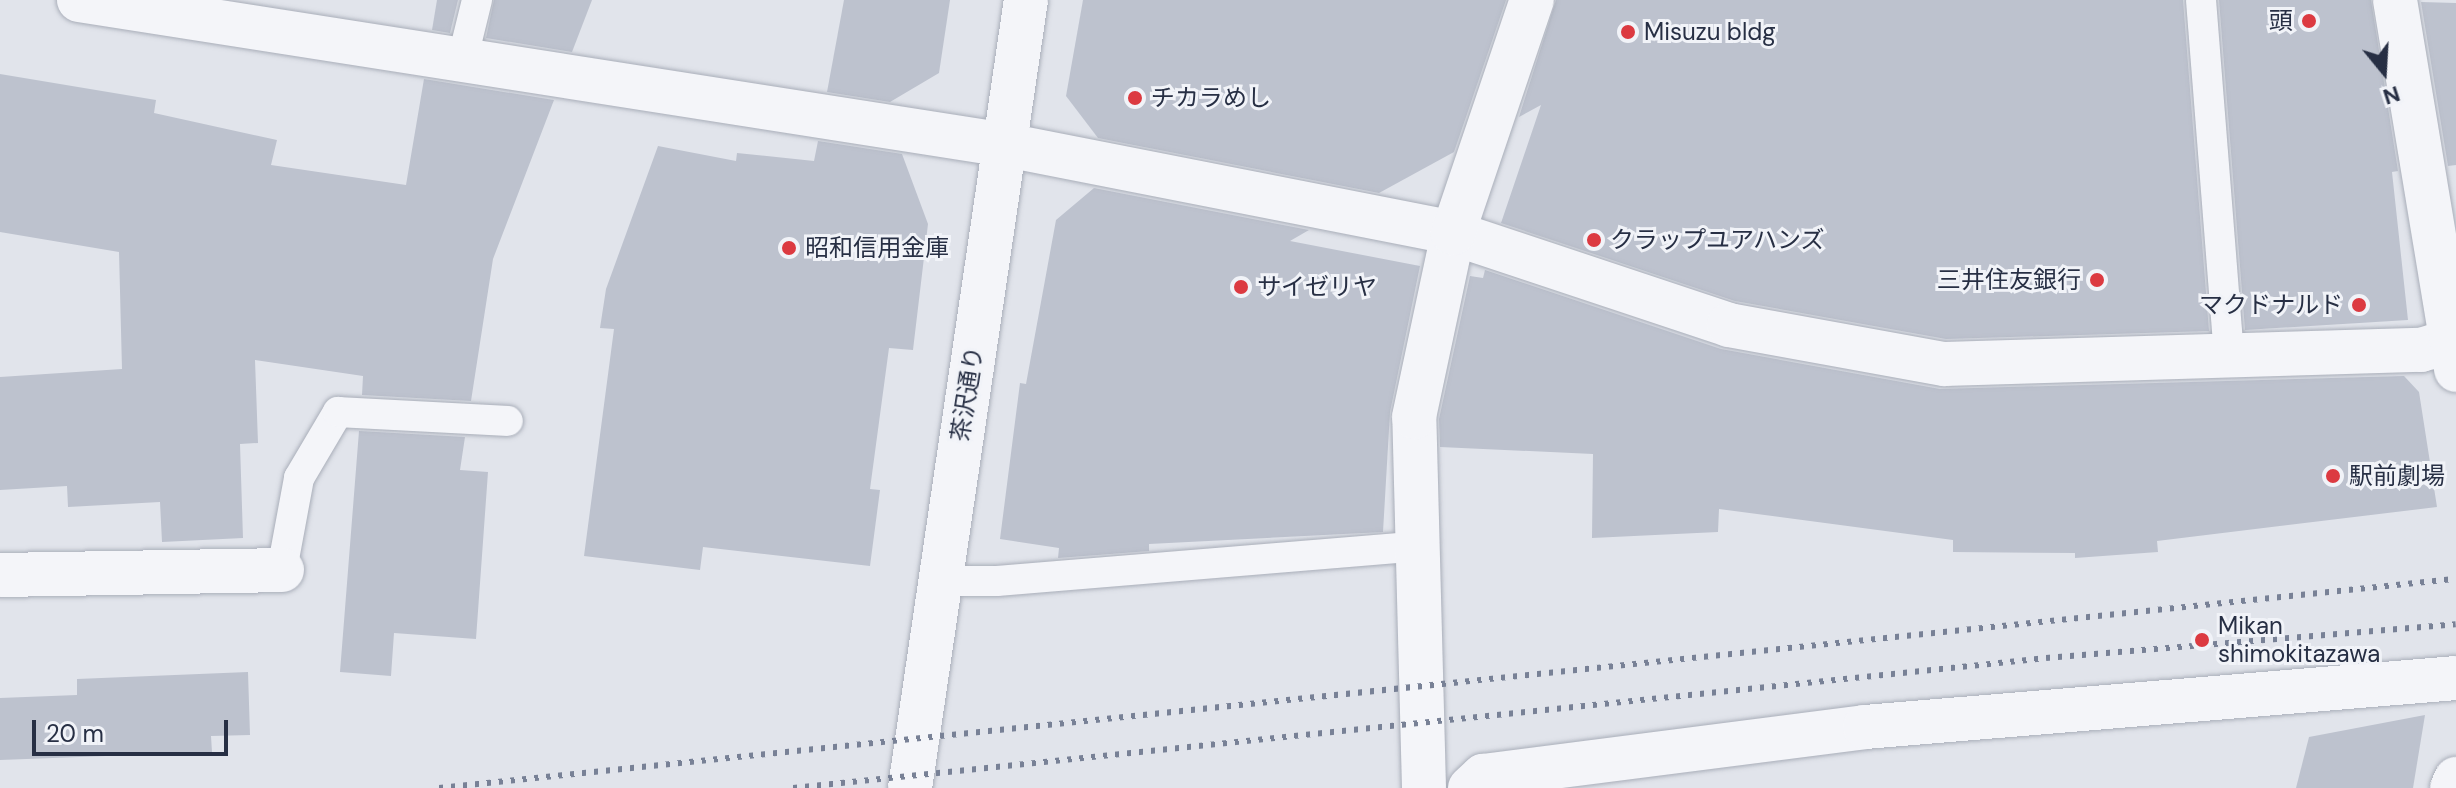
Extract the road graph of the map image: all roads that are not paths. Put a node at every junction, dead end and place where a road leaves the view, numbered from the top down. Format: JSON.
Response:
{"nodes":[{"id":1,"x":79,"y":0,"type":"edge"},
{"id":2,"x":477,"y":0,"type":"edge"},
{"id":3,"x":1026,"y":0,"type":"edge"},
{"id":4,"x":1532,"y":0,"type":"edge"},
{"id":5,"x":2201,"y":0,"type":"edge"},
{"id":6,"x":2395,"y":0,"type":"edge"},
{"id":7,"x":463,"y":57,"type":"junction"},
{"id":8,"x":1006,"y":145,"type":"junction"},
{"id":9,"x":1453,"y":233,"type":"junction"},
{"id":10,"x":2455,"y":351,"type":"edge"},
{"id":11,"x":2229,"y":355,"type":"junction"},
{"id":12,"x":508,"y":421,"type":"dead end"},
{"id":13,"x":1415,"y":547,"type":"junction"},
{"id":14,"x":282,"y":570,"type":"joint"},
{"id":15,"x":0,"y":575,"type":"edge"},
{"id":16,"x":939,"y":581,"type":"junction"},
{"id":17,"x":2456,"y":678,"type":"edge"},
{"id":18,"x":2456,"y":779,"type":"edge"},
{"id":19,"x":910,"y":788,"type":"edge"},
{"id":20,"x":1424,"y":788,"type":"edge"},
{"id":21,"x":1470,"y":788,"type":"edge"},
{"id":22,"x":2452,"y":788,"type":"edge"}],
"edges":[{"from":1,"to":7,"type":"street"},
{"from":2,"to":7,"type":"lane"},
{"from":3,"to":8,"type":"street","name":"茶沢通り"},
{"from":4,"to":9,"type":"street"},
{"from":5,"to":11,"type":"lane"},
{"from":6,"to":10,"type":"street"},
{"from":7,"to":8,"type":"street"},
{"from":8,"to":9,"type":"street"},
{"from":8,"to":16,"type":"street","name":"茶沢通り"},
{"from":9,"to":11,"type":"street"},
{"from":9,"to":13,"type":"street"},
{"from":10,"to":11,"type":"street"},
{"from":12,"to":14,"type":"lane"},
{"from":13,"to":16,"type":"lane"},
{"from":13,"to":20,"type":"street"},
{"from":14,"to":15,"type":"street"},
{"from":16,"to":19,"type":"street","name":"茶沢通り"},
{"from":17,"to":21,"type":"street"},
{"from":18,"to":22,"type":"street"}]}
